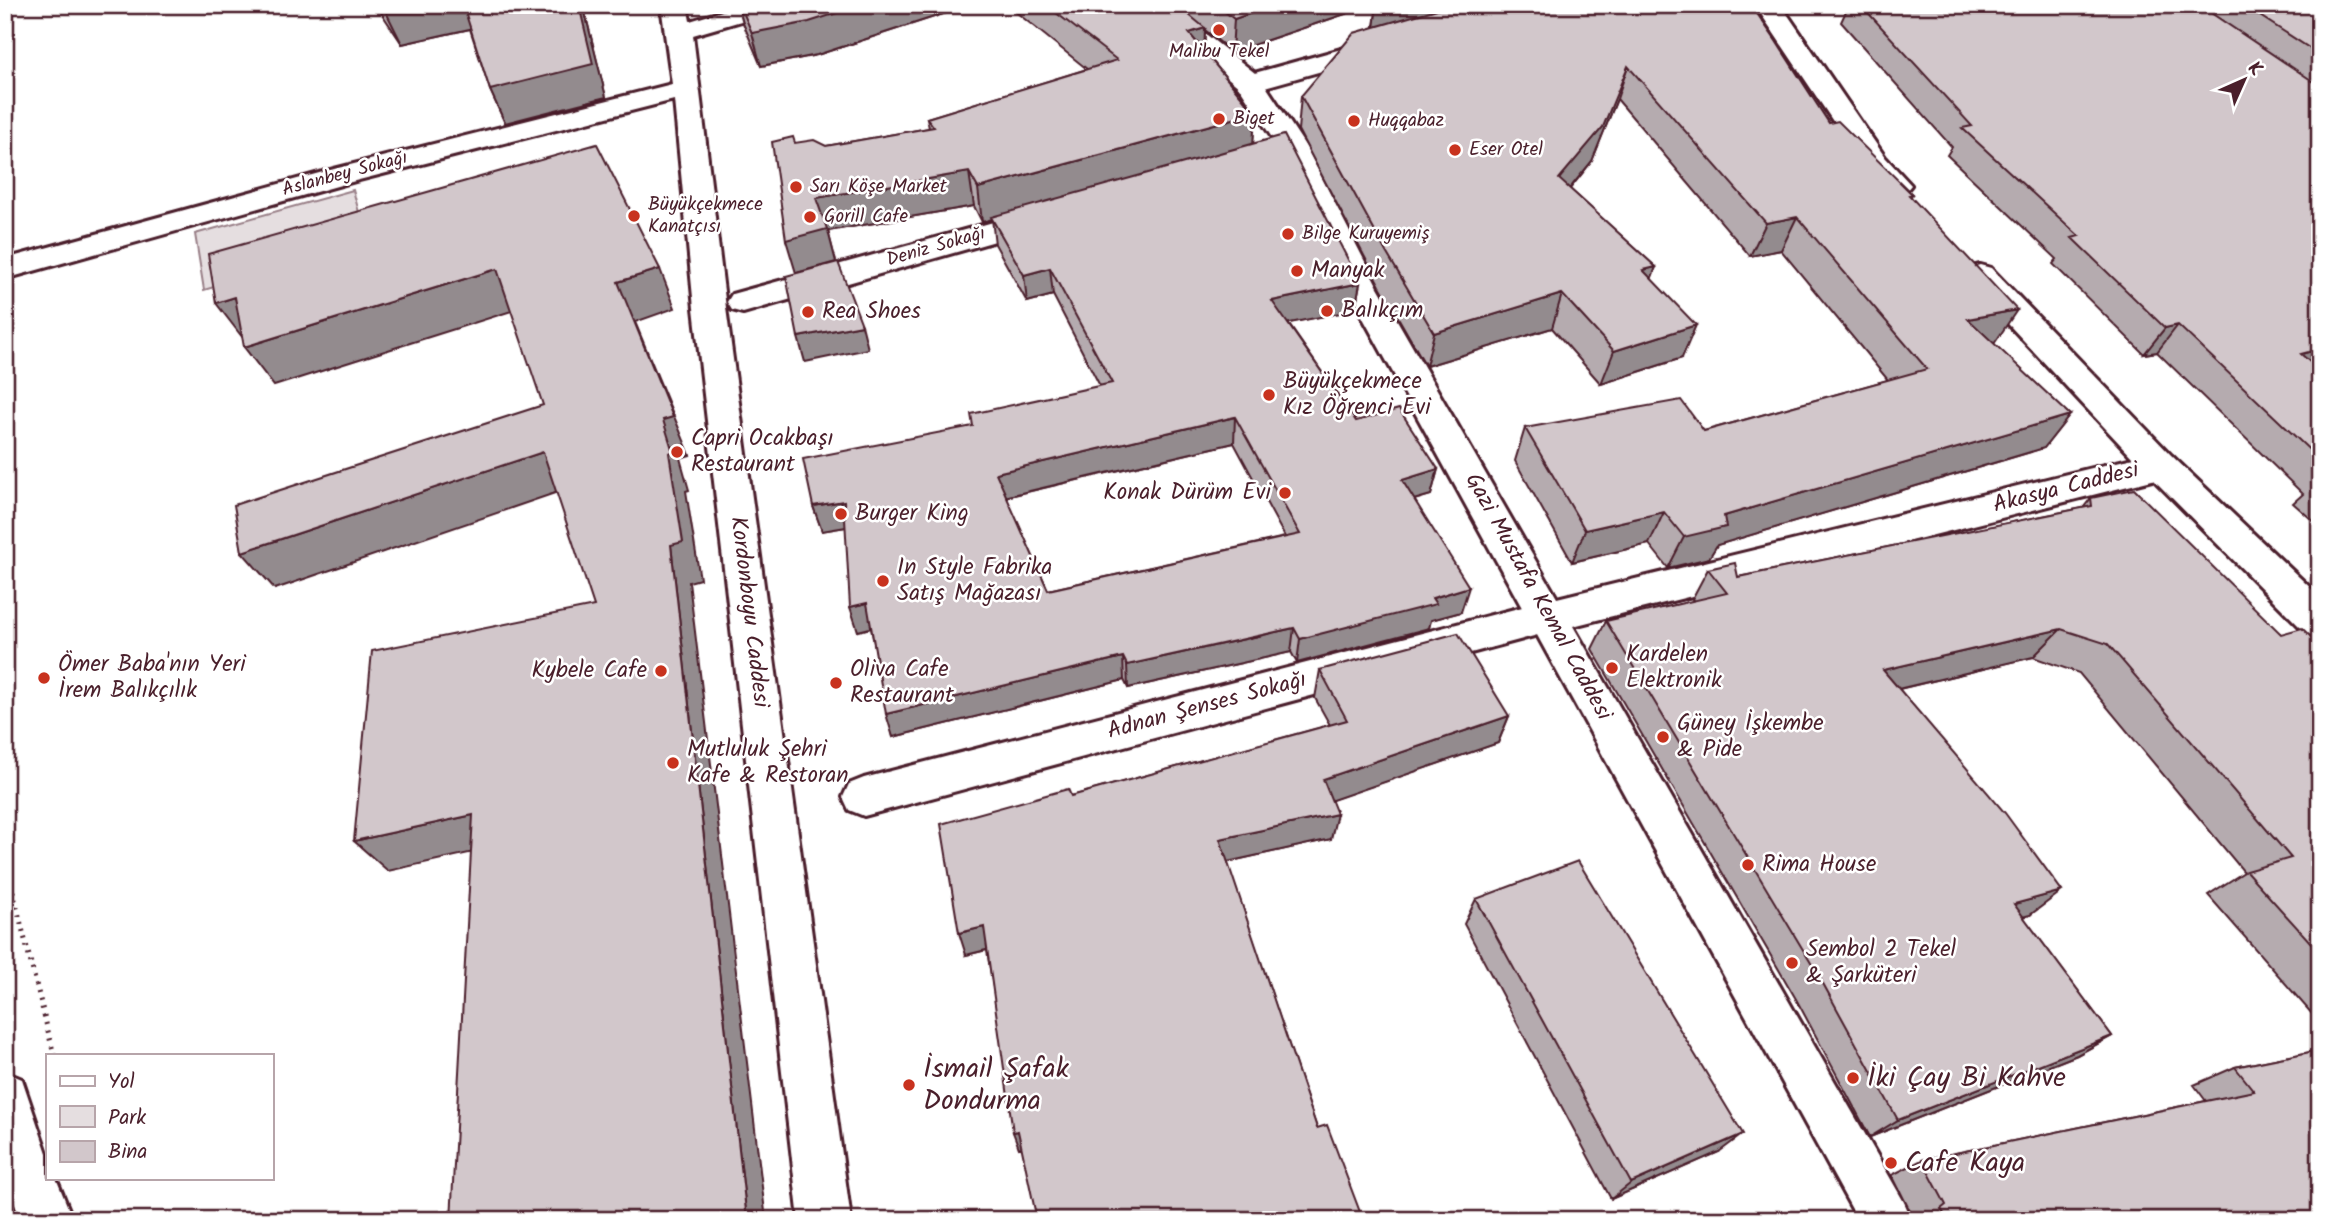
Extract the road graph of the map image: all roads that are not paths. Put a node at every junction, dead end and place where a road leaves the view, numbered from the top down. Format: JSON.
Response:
{"nodes":[{"id":1,"x":770,"y":5,"type":"edge"},
{"id":2,"x":1153,"y":5,"type":"edge"},
{"id":3,"x":1768,"y":5,"type":"edge"},
{"id":4,"x":684,"y":17,"type":"edge"},
{"id":5,"x":1407,"y":39,"type":"edge"},
{"id":6,"x":1250,"y":83,"type":"junction"},
{"id":7,"x":687,"y":89,"type":"junction"},
{"id":8,"x":1913,"y":203,"type":"edge"},
{"id":9,"x":1077,"y":208,"type":"edge"},
{"id":10,"x":1960,"y":253,"type":"edge"},
{"id":11,"x":5,"y":269,"type":"edge"},
{"id":12,"x":743,"y":302,"type":"dead end"},
{"id":13,"x":2160,"y":465,"type":"junction"},
{"id":14,"x":1549,"y":616,"type":"junction"},
{"id":15,"x":2320,"y":622,"type":"edge"},
{"id":16,"x":864,"y":797,"type":"dead end"},
{"id":17,"x":5,"y":1096,"type":"edge"},
{"id":18,"x":47,"y":1220,"type":"edge"},
{"id":19,"x":825,"y":1220,"type":"edge"},
{"id":20,"x":1886,"y":1220,"type":"edge"}],
"edges":[{"from":1,"to":4,"type":"street"},
{"from":2,"to":6,"type":"street","name":"Gazi Mustafa Kemal Caddesi"},
{"from":3,"to":8,"type":"street"},
{"from":4,"to":7,"type":"street","name":"Kordonboyu Caddesi"},
{"from":5,"to":6,"type":"street"},
{"from":6,"to":14,"type":"street","name":"Gazi Mustafa Kemal Caddesi"},
{"from":7,"to":11,"type":"street","name":"Aslanbey Sokağı"},
{"from":7,"to":19,"type":"street","name":"Kordonboyu Caddesi"},
{"from":9,"to":12,"type":"street","name":"Deniz Sokağı"},
{"from":10,"to":13,"type":"street","name":"Akasya Caddesi"},
{"from":13,"to":14,"type":"street","name":"Akasya Caddesi"},
{"from":13,"to":15,"type":"street"},
{"from":14,"to":16,"type":"street","name":"Adnan Şenses Sokağı"},
{"from":14,"to":20,"type":"street","name":"Gazi Mustafa Kemal Caddesi"},
{"from":17,"to":18,"type":"street"}]}
